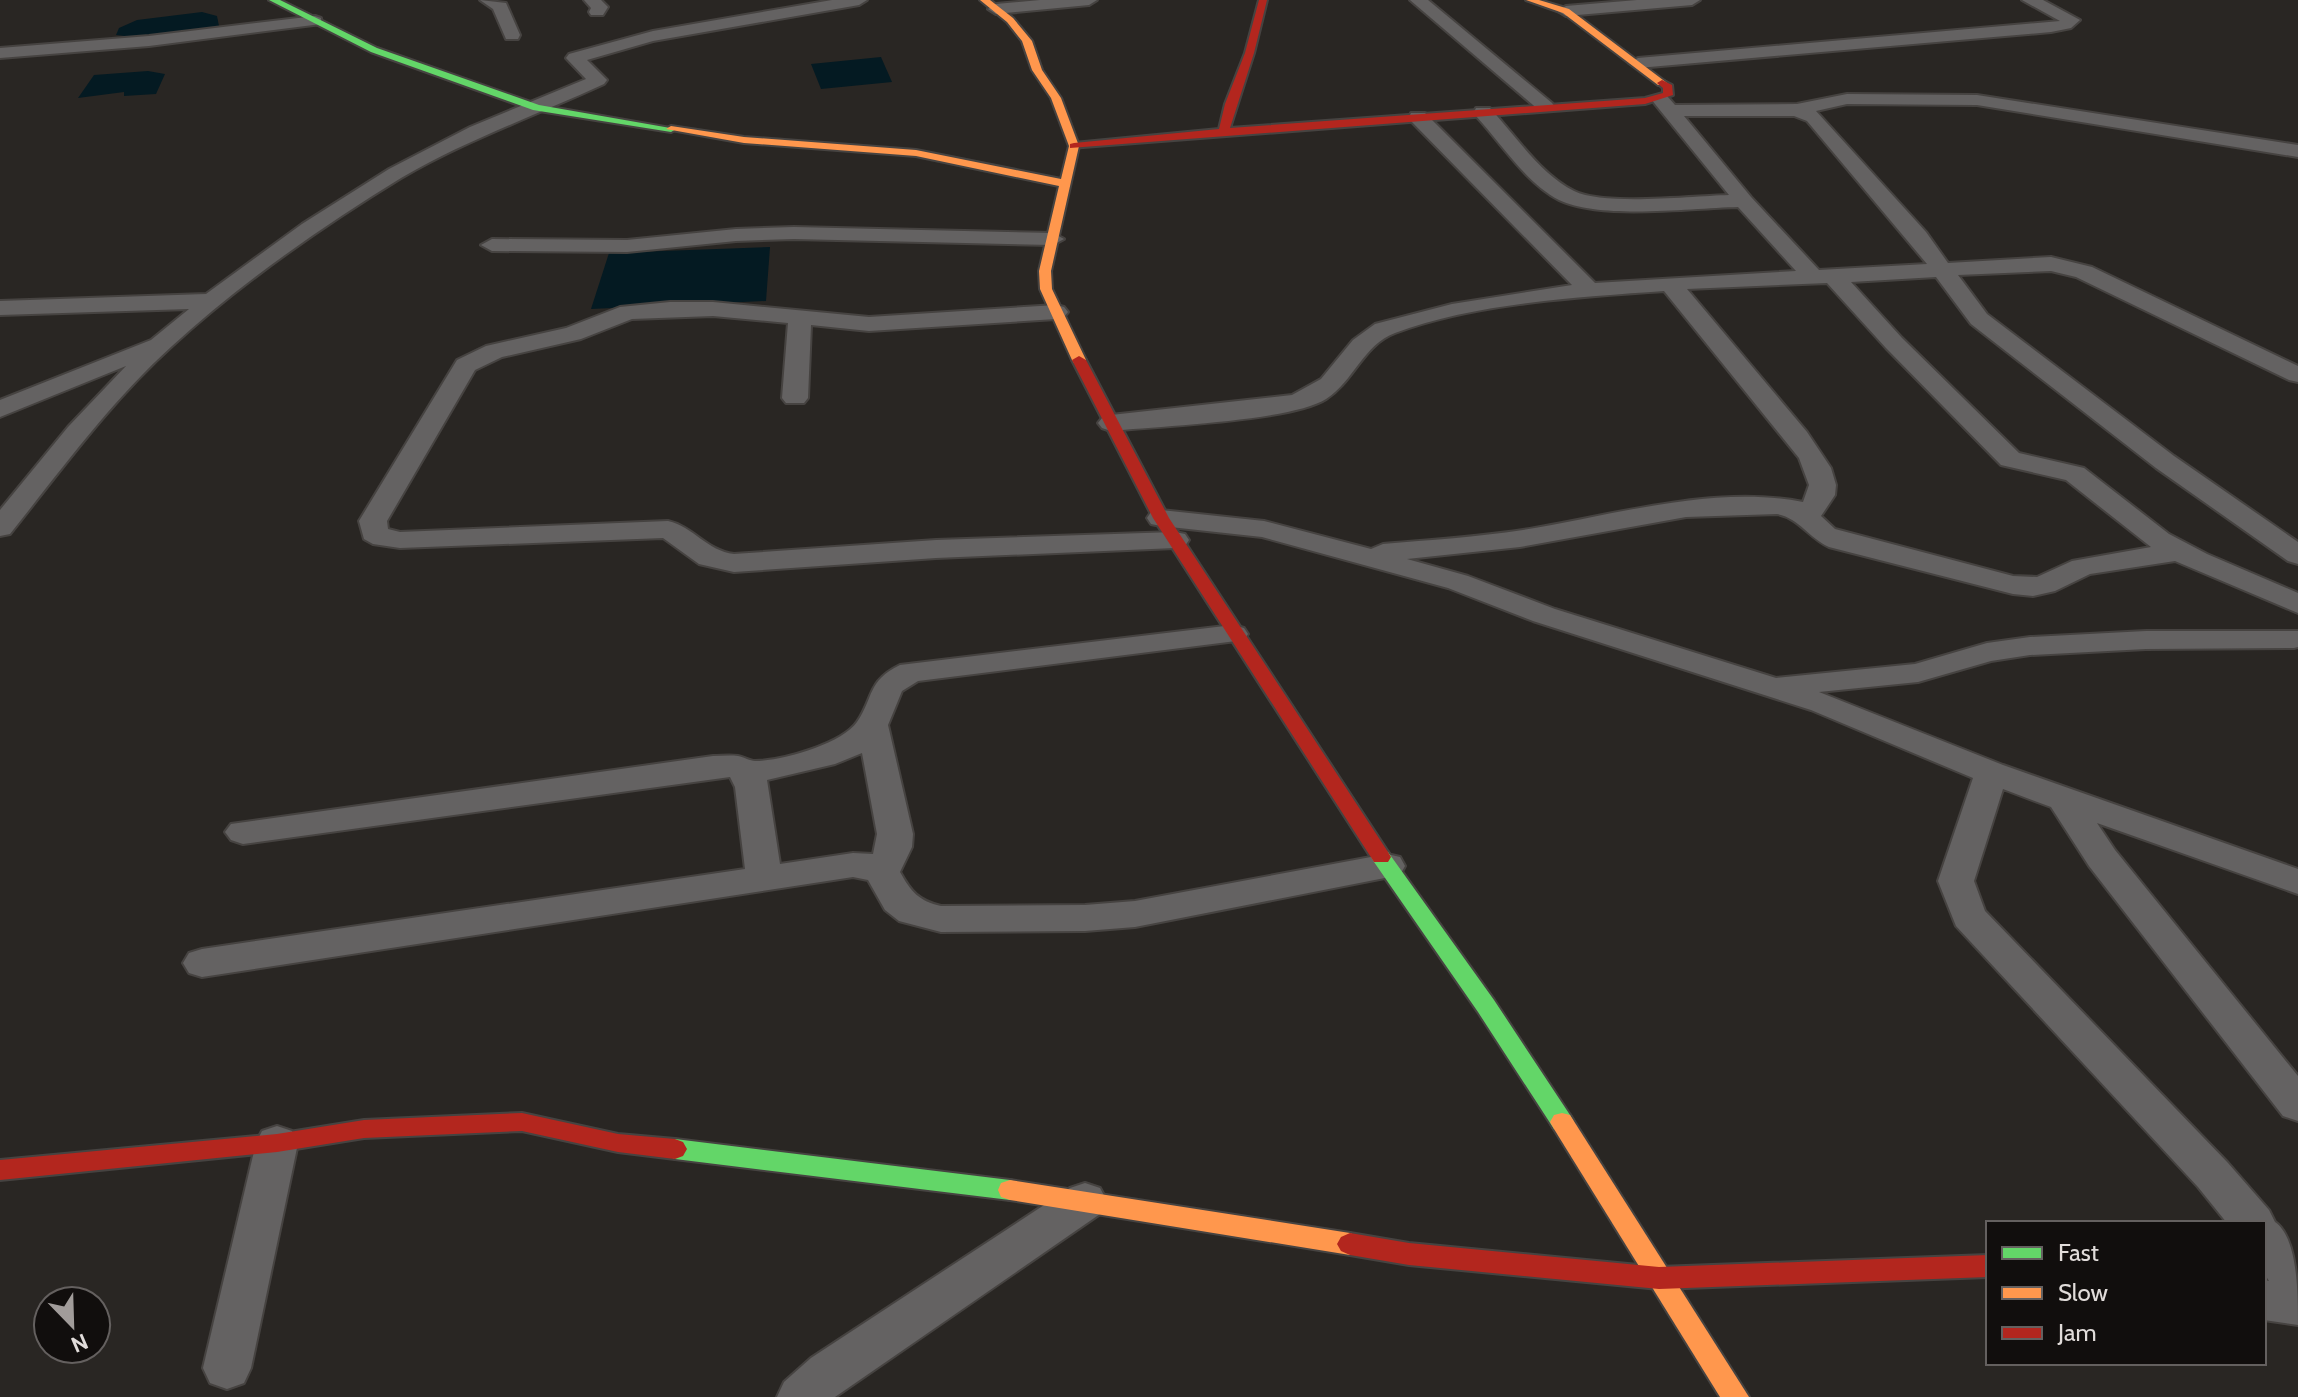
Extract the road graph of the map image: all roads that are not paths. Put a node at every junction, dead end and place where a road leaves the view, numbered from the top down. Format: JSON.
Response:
{"nodes":[{"id":1,"x":273,"y":0,"type":"edge"},
{"id":2,"x":488,"y":0,"type":"edge"},
{"id":3,"x":859,"y":0,"type":"edge"},
{"id":4,"x":1089,"y":0,"type":"edge"},
{"id":5,"x":1263,"y":0,"type":"edge"},
{"id":6,"x":1418,"y":0,"type":"edge"},
{"id":7,"x":1530,"y":0,"type":"edge"},
{"id":8,"x":1692,"y":0,"type":"edge"},
{"id":9,"x":2030,"y":0,"type":"edge"},
{"id":10,"x":990,"y":4,"type":"edge"},
{"id":11,"x":1566,"y":11,"type":"junction"},
{"id":12,"x":315,"y":21,"type":"junction"},
{"id":13,"x":512,"y":35,"type":"dead end"},
{"id":14,"x":0,"y":53,"type":"edge"},
{"id":15,"x":1638,"y":63,"type":"junction"},
{"id":16,"x":1665,"y":105,"type":"junction"},
{"id":17,"x":1546,"y":107,"type":"junction"},
{"id":18,"x":537,"y":108,"type":"junction"},
{"id":19,"x":1797,"y":110,"type":"junction"},
{"id":20,"x":1483,"y":112,"type":"junction"},
{"id":21,"x":1418,"y":117,"type":"junction"},
{"id":22,"x":1224,"y":132,"type":"junction"},
{"id":23,"x":1074,"y":146,"type":"junction"},
{"id":24,"x":2298,"y":151,"type":"edge"},
{"id":25,"x":1067,"y":184,"type":"junction"},
{"id":26,"x":1744,"y":201,"type":"junction"},
{"id":27,"x":1053,"y":239,"type":"junction"},
{"id":28,"x":492,"y":245,"type":"dead end"},
{"id":29,"x":1940,"y":269,"type":"junction"},
{"id":30,"x":1824,"y":276,"type":"junction"},
{"id":31,"x":1670,"y":283,"type":"junction"},
{"id":32,"x":1588,"y":289,"type":"junction"},
{"id":33,"x":211,"y":301,"type":"junction"},
{"id":34,"x":0,"y":308,"type":"edge"},
{"id":35,"x":1056,"y":312,"type":"junction"},
{"id":36,"x":800,"y":318,"type":"junction"},
{"id":37,"x":162,"y":342,"type":"junction"},
{"id":38,"x":2298,"y":375,"type":"edge"},
{"id":39,"x":795,"y":398,"type":"dead end"},
{"id":40,"x":0,"y":409,"type":"edge"},
{"id":41,"x":1111,"y":423,"type":"junction"},
{"id":42,"x":12,"y":497,"type":"edge"},
{"id":43,"x":1807,"y":515,"type":"junction"},
{"id":44,"x":0,"y":528,"type":"edge"},
{"id":45,"x":1168,"y":529,"type":"junction"},
{"id":46,"x":2181,"y":551,"type":"junction"},
{"id":47,"x":1363,"y":555,"type":"junction"},
{"id":48,"x":2298,"y":555,"type":"edge"},
{"id":49,"x":2298,"y":604,"type":"edge"},
{"id":50,"x":2297,"y":633,"type":"edge"},
{"id":51,"x":1233,"y":634,"type":"junction"},
{"id":52,"x":1771,"y":686,"type":"junction"},
{"id":53,"x":873,"y":727,"type":"junction"},
{"id":54,"x":748,"y":773,"type":"junction"},
{"id":55,"x":1991,"y":773,"type":"junction"},
{"id":56,"x":2063,"y":798,"type":"junction"},
{"id":57,"x":243,"y":832,"type":"dead end"},
{"id":58,"x":1387,"y":866,"type":"junction"},
{"id":59,"x":882,"y":872,"type":"junction"},
{"id":60,"x":764,"y":879,"type":"junction"},
{"id":61,"x":2298,"y":882,"type":"edge"},
{"id":62,"x":202,"y":963,"type":"dead end"},
{"id":63,"x":2298,"y":1105,"type":"edge"},
{"id":64,"x":277,"y":1143,"type":"junction"},
{"id":65,"x":0,"y":1170,"type":"edge"},
{"id":66,"x":1085,"y":1201,"type":"junction"},
{"id":67,"x":2251,"y":1221,"type":"edge"},
{"id":68,"x":2266,"y":1240,"type":"edge"},
{"id":69,"x":1986,"y":1266,"type":"edge"},
{"id":70,"x":1659,"y":1278,"type":"junction"},
{"id":71,"x":2298,"y":1286,"type":"edge"},
{"id":72,"x":2266,"y":1300,"type":"edge"},
{"id":73,"x":2298,"y":1305,"type":"edge"},
{"id":74,"x":227,"y":1368,"type":"dead end"},
{"id":75,"x":801,"y":1397,"type":"edge"},
{"id":76,"x":1735,"y":1397,"type":"edge"}],
"edges":[{"from":1,"to":12,"type":"street"},
{"from":2,"to":13,"type":"street"},
{"from":3,"to":18,"type":"street"},
{"from":4,"to":10,"type":"street"},
{"from":5,"to":22,"type":"street"},
{"from":6,"to":17,"type":"street"},
{"from":7,"to":11,"type":"street"},
{"from":8,"to":11,"type":"street"},
{"from":9,"to":15,"type":"street"},
{"from":10,"to":23,"type":"street"},
{"from":11,"to":15,"type":"street"},
{"from":12,"to":14,"type":"street"},
{"from":12,"to":18,"type":"street"},
{"from":15,"to":16,"type":"street"},
{"from":16,"to":17,"type":"street"},
{"from":16,"to":19,"type":"street"},
{"from":16,"to":26,"type":"street"},
{"from":17,"to":20,"type":"street"},
{"from":18,"to":25,"type":"street"},
{"from":18,"to":33,"type":"street"},
{"from":19,"to":24,"type":"street"},
{"from":19,"to":29,"type":"street"},
{"from":20,"to":21,"type":"street"},
{"from":20,"to":26,"type":"street"},
{"from":21,"to":22,"type":"street"},
{"from":21,"to":32,"type":"street"},
{"from":22,"to":23,"type":"street"},
{"from":23,"to":25,"type":"street"},
{"from":25,"to":27,"type":"street"},
{"from":26,"to":30,"type":"street"},
{"from":27,"to":28,"type":"street"},
{"from":27,"to":35,"type":"street"},
{"from":29,"to":30,"type":"street"},
{"from":29,"to":38,"type":"street"},
{"from":29,"to":48,"type":"street"},
{"from":30,"to":31,"type":"street"},
{"from":30,"to":46,"type":"street"},
{"from":31,"to":32,"type":"street"},
{"from":31,"to":43,"type":"street"},
{"from":32,"to":41,"type":"street"},
{"from":33,"to":34,"type":"street"},
{"from":33,"to":37,"type":"street"},
{"from":35,"to":36,"type":"street"},
{"from":35,"to":41,"type":"street"},
{"from":36,"to":39,"type":"street"},
{"from":36,"to":45,"type":"street"},
{"from":37,"to":40,"type":"street"},
{"from":37,"to":42,"type":"street"},
{"from":41,"to":45,"type":"street"},
{"from":42,"to":44,"type":"street"},
{"from":43,"to":46,"type":"street"},
{"from":43,"to":47,"type":"street"},
{"from":45,"to":47,"type":"street"},
{"from":45,"to":51,"type":"street"},
{"from":46,"to":49,"type":"street"},
{"from":47,"to":52,"type":"street"},
{"from":50,"to":52,"type":"street"},
{"from":51,"to":53,"type":"street"},
{"from":51,"to":58,"type":"street"},
{"from":52,"to":55,"type":"street"},
{"from":53,"to":54,"type":"street"},
{"from":53,"to":59,"type":"street"},
{"from":54,"to":57,"type":"street"},
{"from":54,"to":60,"type":"street"},
{"from":55,"to":56,"type":"street"},
{"from":55,"to":67,"type":"street"},
{"from":56,"to":61,"type":"street"},
{"from":56,"to":63,"type":"street"},
{"from":58,"to":59,"type":"street"},
{"from":58,"to":70,"type":"street"},
{"from":59,"to":60,"type":"street"},
{"from":60,"to":62,"type":"street"},
{"from":64,"to":65,"type":"street"},
{"from":64,"to":66,"type":"street"},
{"from":64,"to":74,"type":"street"},
{"from":66,"to":70,"type":"street"},
{"from":66,"to":75,"type":"street"},
{"from":68,"to":71,"type":"street"},
{"from":69,"to":70,"type":"street"},
{"from":70,"to":76,"type":"street"},
{"from":72,"to":73,"type":"street"}]}
